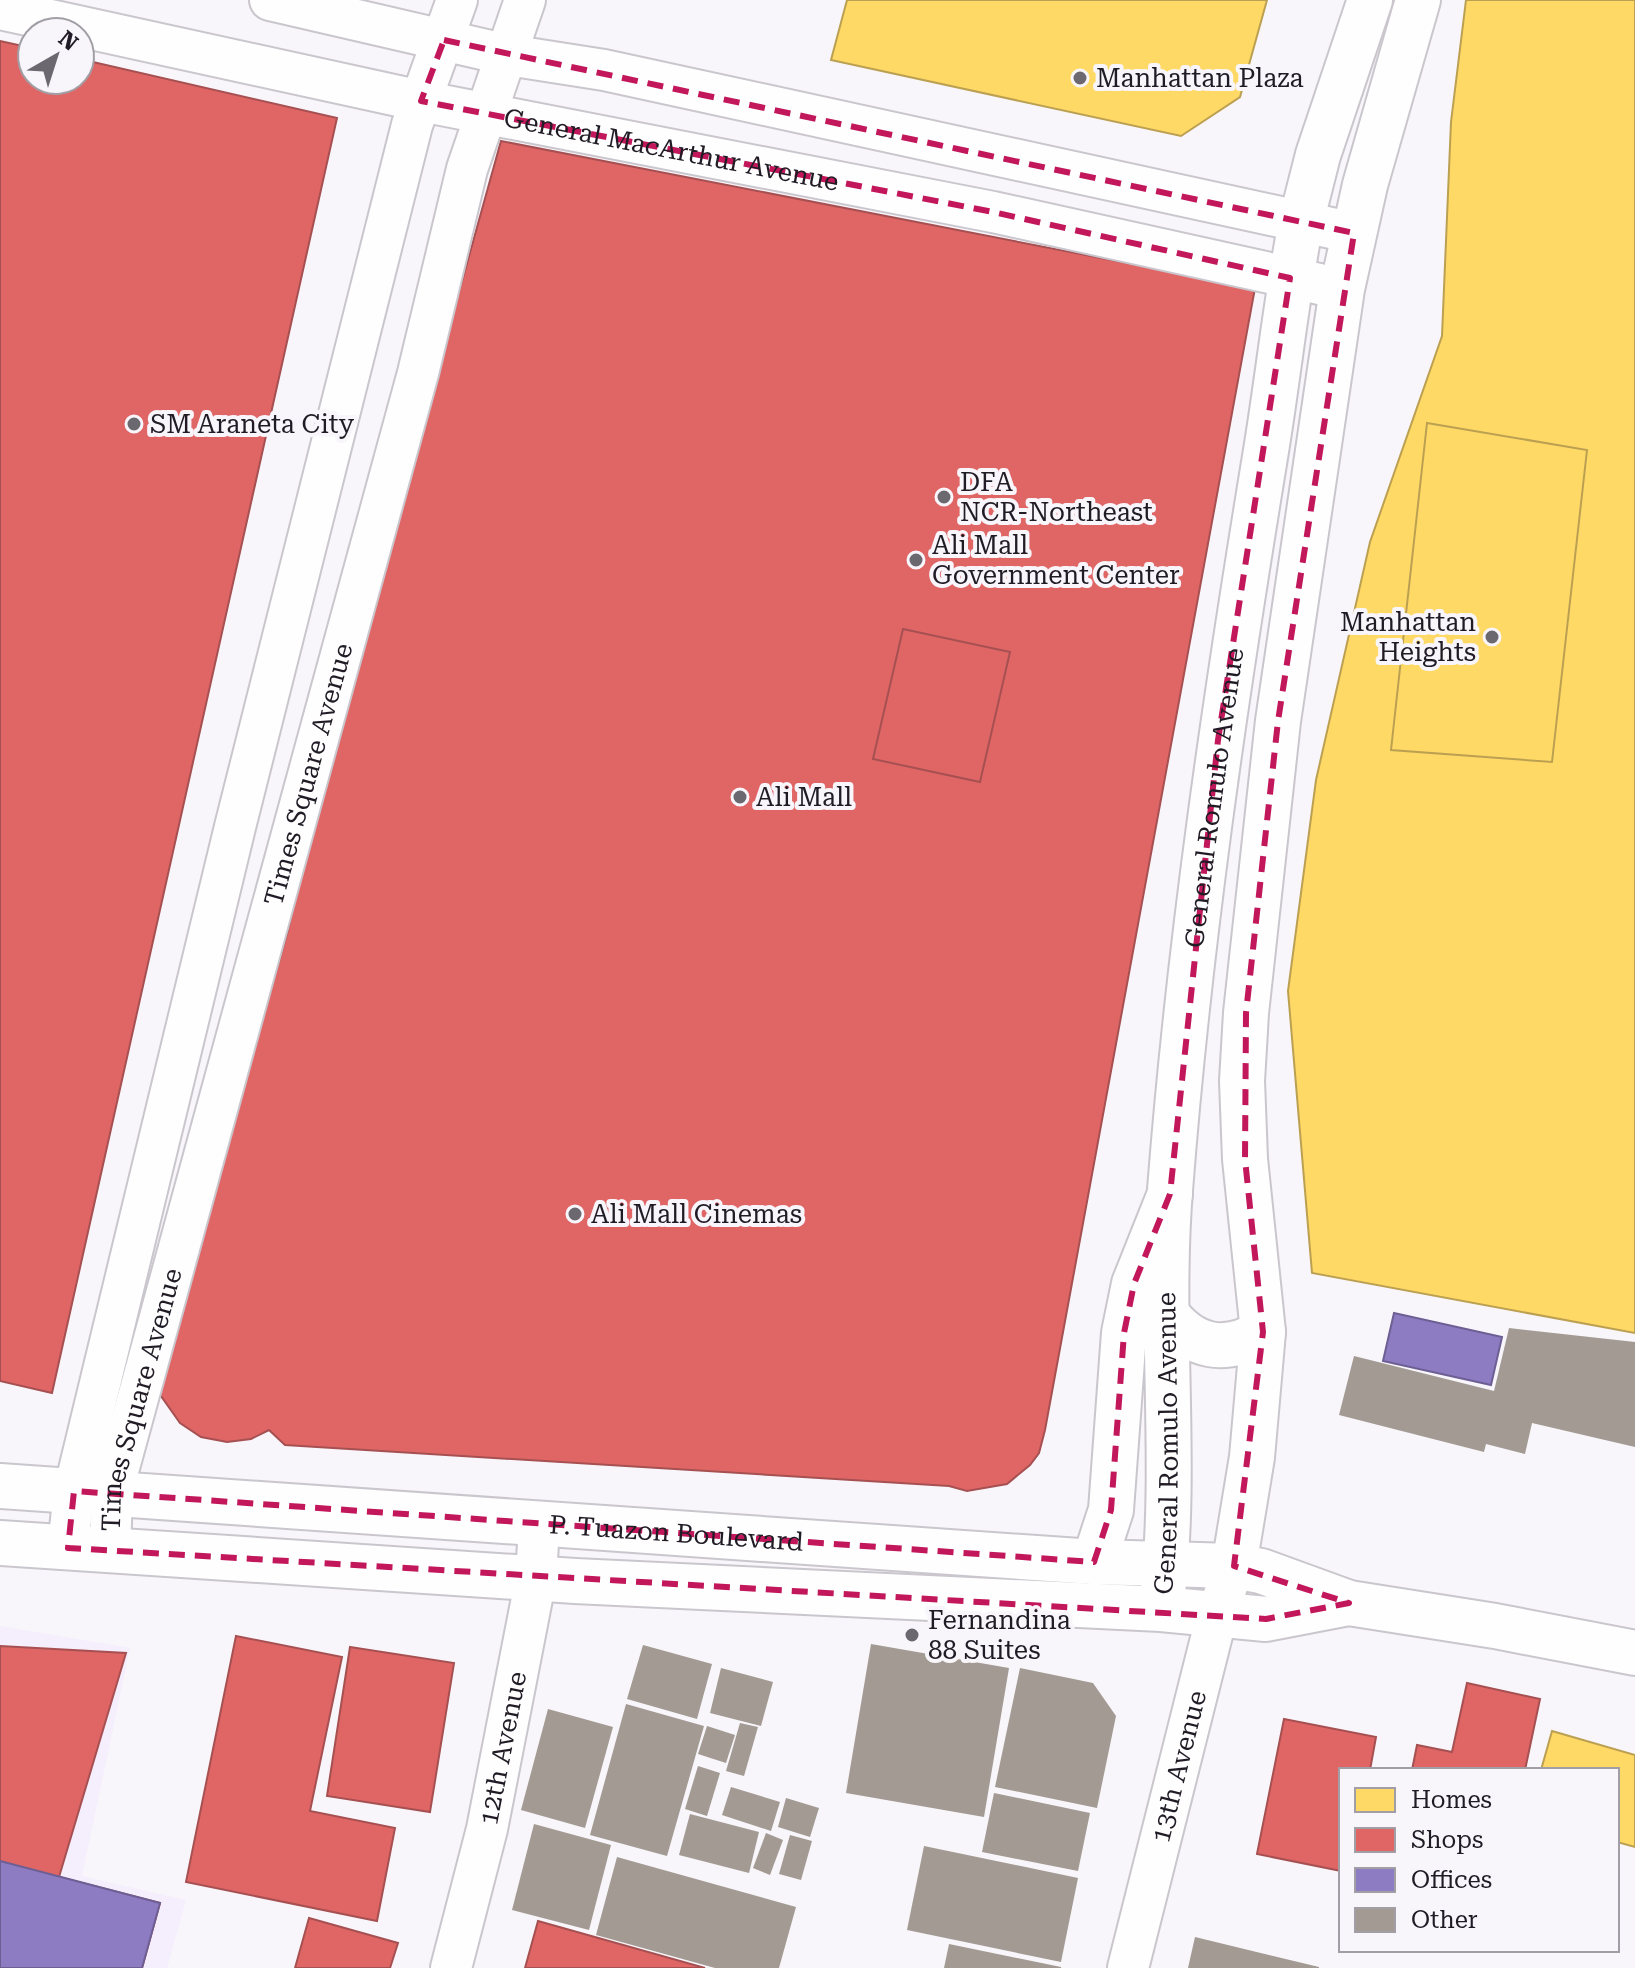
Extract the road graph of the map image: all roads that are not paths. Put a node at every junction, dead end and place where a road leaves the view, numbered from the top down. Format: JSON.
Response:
{"nodes":[{"id":1,"x":270,"y":0,"type":"edge"},
{"id":2,"x":457,"y":0,"type":"edge"},
{"id":3,"x":525,"y":0,"type":"edge"},
{"id":4,"x":1370,"y":0,"type":"edge"},
{"id":5,"x":1418,"y":0,"type":"edge"},
{"id":6,"x":0,"y":9,"type":"edge"},
{"id":7,"x":444,"y":40,"type":"junction"},
{"id":8,"x":508,"y":55,"type":"junction"},
{"id":9,"x":421,"y":101,"type":"junction"},
{"id":10,"x":488,"y":112,"type":"junction"},
{"id":11,"x":1301,"y":222,"type":"junction"},
{"id":12,"x":1354,"y":233,"type":"junction"},
{"id":13,"x":1290,"y":278,"type":"junction"},
{"id":14,"x":1342,"y":289,"type":"junction"},
{"id":15,"x":1170,"y":1194,"type":"junction"},
{"id":16,"x":1166,"y":1313,"type":"junction"},
{"id":17,"x":1263,"y":1332,"type":"junction"},
{"id":18,"x":0,"y":1486,"type":"edge"},
{"id":19,"x":93,"y":1492,"type":"junction"},
{"id":20,"x":539,"y":1525,"type":"junction"},
{"id":21,"x":0,"y":1543,"type":"edge"},
{"id":22,"x":89,"y":1550,"type":"junction"},
{"id":23,"x":1094,"y":1562,"type":"junction"},
{"id":24,"x":1166,"y":1563,"type":"junction"},
{"id":25,"x":1234,"y":1566,"type":"junction"},
{"id":26,"x":536,"y":1578,"type":"junction"},
{"id":27,"x":1349,"y":1603,"type":"junction"},
{"id":28,"x":1161,"y":1609,"type":"junction"},
{"id":29,"x":1217,"y":1615,"type":"junction"},
{"id":30,"x":1635,"y":1653,"type":"edge"},
{"id":31,"x":451,"y":1968,"type":"edge"},
{"id":32,"x":1128,"y":1968,"type":"edge"}],
"edges":[{"from":1,"to":7,"type":"street"},
{"from":2,"to":7,"type":"street","name":"Times Square Avenue"},
{"from":3,"to":8,"type":"street","name":"Times Square Avenue"},
{"from":4,"to":11,"type":"street","name":"General Romulo Avenue"},
{"from":5,"to":12,"type":"street","name":"General Romulo Avenue"},
{"from":6,"to":9,"type":"street","name":"General MacArthur Avenue"},
{"from":7,"to":8,"type":"street"},
{"from":7,"to":9,"type":"street","name":"Times Square Avenue"},
{"from":8,"to":10,"type":"street","name":"Times Square Avenue"},
{"from":8,"to":11,"type":"street"},
{"from":9,"to":10,"type":"street","name":"General MacArthur Avenue"},
{"from":9,"to":19,"type":"street","name":"Times Square Avenue"},
{"from":10,"to":13,"type":"street","name":"General MacArthur Avenue"},
{"from":10,"to":19,"type":"street","name":"Times Square Avenue"},
{"from":11,"to":12,"type":"street"},
{"from":11,"to":13,"type":"street","name":"General Romulo Avenue"},
{"from":12,"to":14,"type":"street","name":"General Romulo Avenue"},
{"from":13,"to":14,"type":"street","name":"General MacArthur Avenue"},
{"from":13,"to":15,"type":"street","name":"General Romulo Avenue"},
{"from":14,"to":17,"type":"street","name":"General Romulo Avenue"},
{"from":15,"to":16,"type":"street","name":"General Romulo Avenue"},
{"from":15,"to":23,"type":"street"},
{"from":16,"to":17,"type":"street"},
{"from":16,"to":24,"type":"street","name":"General Romulo Avenue"},
{"from":17,"to":25,"type":"street","name":"General Romulo Avenue"},
{"from":18,"to":19,"type":"street","name":"P. Tuazon Boulevard"},
{"from":19,"to":20,"type":"street","name":"P. Tuazon Boulevard"},
{"from":19,"to":22,"type":"street","name":"Times Square Avenue"},
{"from":20,"to":23,"type":"street","name":"P. Tuazon Boulevard"},
{"from":20,"to":26,"type":"street","name":"12th Avenue"},
{"from":21,"to":22,"type":"street","name":"P. Tuazon Boulevard"},
{"from":22,"to":26,"type":"street","name":"P. Tuazon Boulevard"},
{"from":23,"to":24,"type":"street","name":"P. Tuazon Boulevard"},
{"from":24,"to":25,"type":"street","name":"P. Tuazon Boulevard"},
{"from":24,"to":28,"type":"street","name":"General Romulo Avenue"},
{"from":25,"to":27,"type":"street","name":"P. Tuazon Boulevard"},
{"from":25,"to":29,"type":"street","name":"13th Avenue"},
{"from":26,"to":28,"type":"street","name":"P. Tuazon Boulevard"},
{"from":26,"to":31,"type":"street","name":"12th Avenue"},
{"from":27,"to":29,"type":"street","name":"P. Tuazon Boulevard"},
{"from":27,"to":30,"type":"street","name":"P. Tuazon Boulevard"},
{"from":28,"to":29,"type":"street","name":"P. Tuazon Boulevard"},
{"from":29,"to":32,"type":"street","name":"13th Avenue"}]}
